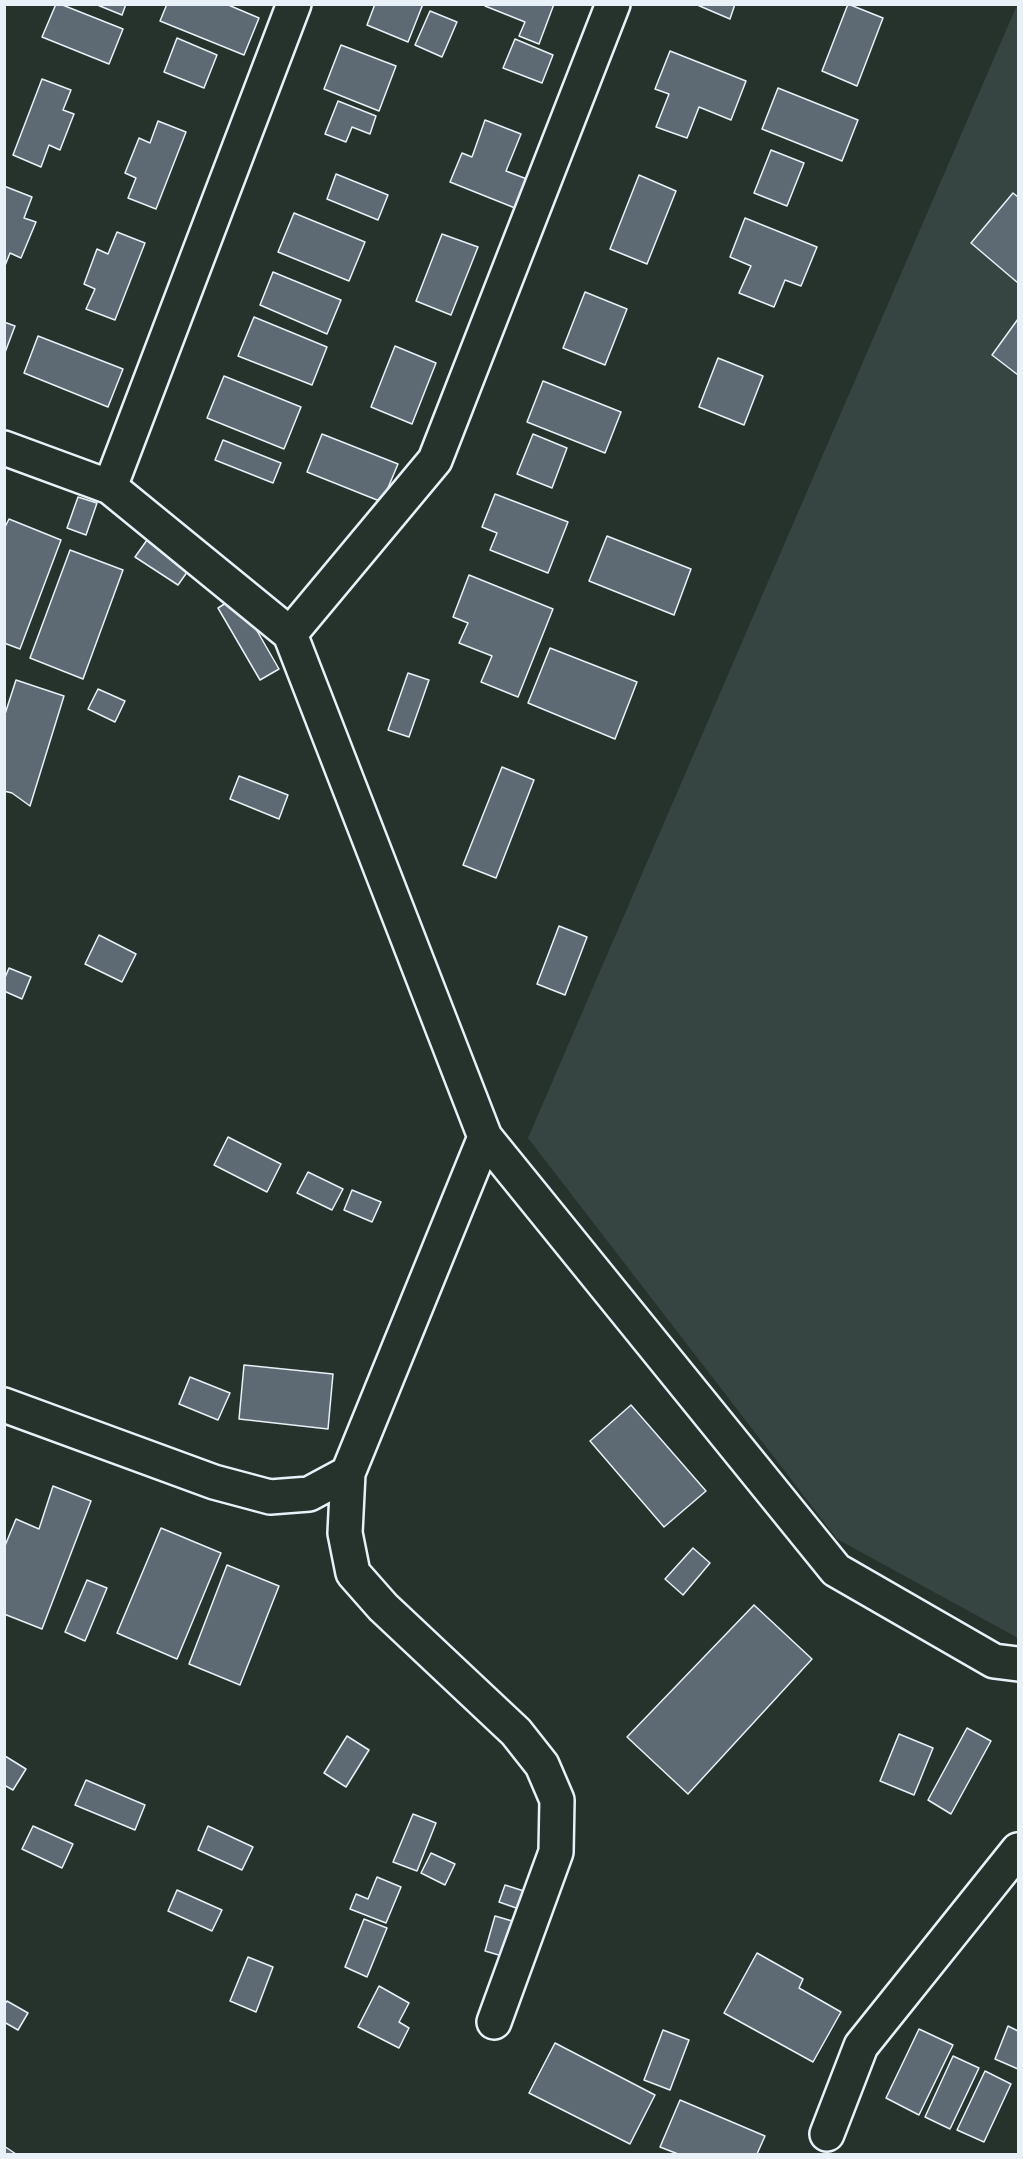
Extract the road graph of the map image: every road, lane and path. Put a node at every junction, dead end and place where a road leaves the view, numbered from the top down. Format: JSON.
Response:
{"nodes":[{"id":1,"x":294,"y":4,"type":"edge"},
{"id":2,"x":613,"y":4,"type":"edge"},
{"id":3,"x":4,"y":448,"type":"edge"},
{"id":4,"x":110,"y":487,"type":"junction"},
{"id":5,"x":290,"y":634,"type":"junction"},
{"id":6,"x":486,"y":1137,"type":"junction"},
{"id":7,"x":4,"y":1405,"type":"edge"},
{"id":8,"x":348,"y":1473,"type":"junction"},
{"id":9,"x":1018,"y":1664,"type":"edge"},
{"id":10,"x":1018,"y":1850,"type":"edge"},
{"id":11,"x":494,"y":2022,"type":"dead end"},
{"id":12,"x":827,"y":2134,"type":"dead end"}],
"edges":[{"from":1,"to":4,"type":"street"},
{"from":2,"to":5,"type":"street"},
{"from":3,"to":4,"type":"street"},
{"from":4,"to":5,"type":"street"},
{"from":5,"to":6,"type":"street"},
{"from":6,"to":8,"type":"street"},
{"from":6,"to":9,"type":"street"},
{"from":7,"to":8,"type":"street"},
{"from":8,"to":11,"type":"street"},
{"from":10,"to":12,"type":"street"}]}
